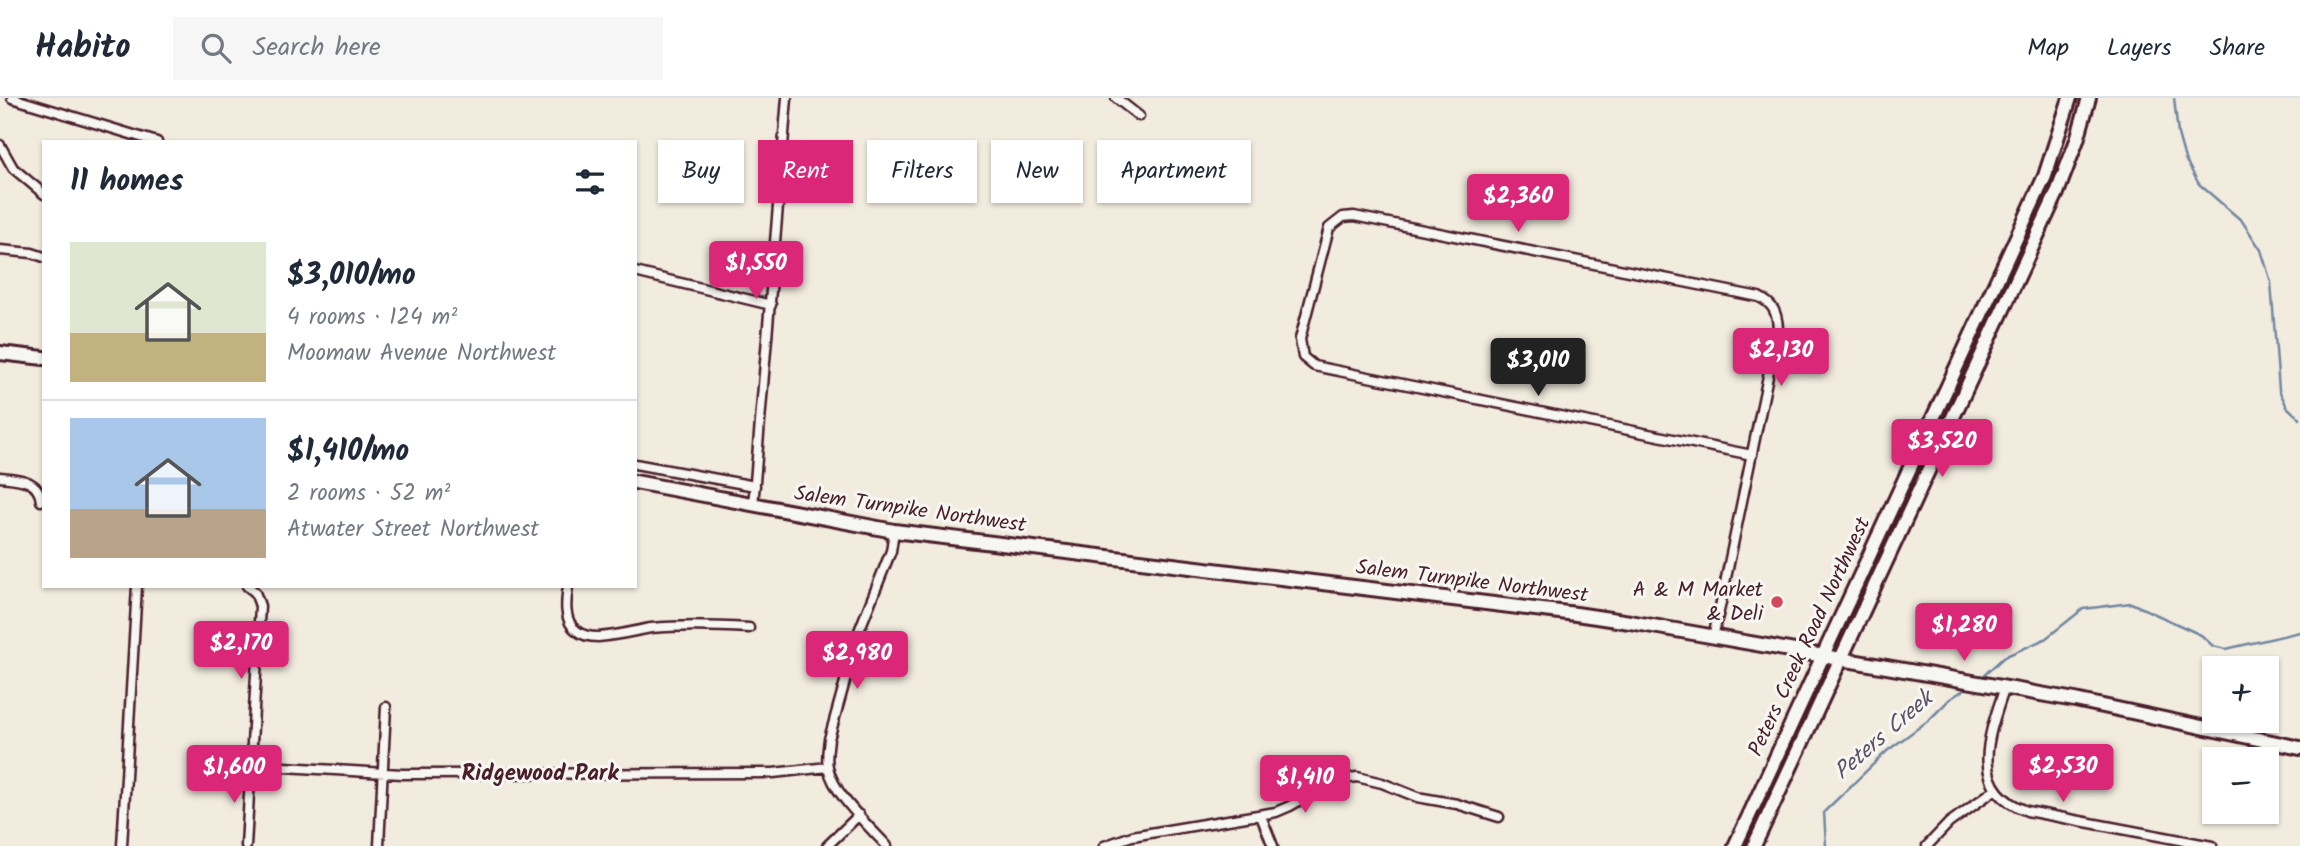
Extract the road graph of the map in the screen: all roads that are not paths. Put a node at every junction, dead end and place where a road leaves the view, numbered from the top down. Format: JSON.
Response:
{"nodes":[{"id":1,"x":12,"y":98,"type":"edge"},
{"id":2,"x":787,"y":98,"type":"edge"},
{"id":3,"x":1116,"y":98,"type":"edge"},
{"id":4,"x":2070,"y":98,"type":"edge"},
{"id":5,"x":2089,"y":98,"type":"edge"},
{"id":6,"x":1139,"y":116,"type":"dead end"},
{"id":7,"x":150,"y":140,"type":"edge"},
{"id":8,"x":0,"y":145,"type":"edge"},
{"id":9,"x":42,"y":192,"type":"edge"},
{"id":10,"x":0,"y":250,"type":"edge"},
{"id":11,"x":42,"y":256,"type":"edge"},
{"id":12,"x":637,"y":272,"type":"edge"},
{"id":13,"x":771,"y":305,"type":"junction"},
{"id":14,"x":0,"y":353,"type":"edge"},
{"id":15,"x":42,"y":358,"type":"edge"},
{"id":16,"x":1752,"y":455,"type":"junction"},
{"id":17,"x":637,"y":464,"type":"edge"},
{"id":18,"x":0,"y":477,"type":"edge"},
{"id":19,"x":637,"y":482,"type":"edge"},
{"id":20,"x":755,"y":486,"type":"junction"},
{"id":21,"x":41,"y":501,"type":"dead end"},
{"id":22,"x":753,"y":506,"type":"junction"},
{"id":23,"x":894,"y":531,"type":"junction"},
{"id":24,"x":137,"y":588,"type":"edge"},
{"id":25,"x":250,"y":588,"type":"edge"},
{"id":26,"x":568,"y":588,"type":"edge"},
{"id":27,"x":749,"y":628,"type":"dead end"},
{"id":28,"x":1713,"y":637,"type":"junction"},
{"id":29,"x":1822,"y":657,"type":"junction"},
{"id":30,"x":1840,"y":660,"type":"junction"},
{"id":31,"x":2001,"y":686,"type":"junction"},
{"id":32,"x":386,"y":707,"type":"dead end"},
{"id":33,"x":2300,"y":748,"type":"edge"},
{"id":34,"x":251,"y":765,"type":"junction"},
{"id":35,"x":828,"y":768,"type":"junction"},
{"id":36,"x":383,"y":772,"type":"junction"},
{"id":37,"x":1996,"y":789,"type":"junction"},
{"id":38,"x":859,"y":815,"type":"junction"},
{"id":39,"x":1261,"y":816,"type":"junction"},
{"id":40,"x":1499,"y":817,"type":"dead end"},
{"id":41,"x":122,"y":846,"type":"edge"},
{"id":42,"x":246,"y":846,"type":"edge"},
{"id":43,"x":379,"y":846,"type":"edge"},
{"id":44,"x":827,"y":846,"type":"edge"},
{"id":45,"x":887,"y":846,"type":"edge"},
{"id":46,"x":1104,"y":846,"type":"edge"},
{"id":47,"x":1273,"y":846,"type":"edge"},
{"id":48,"x":1735,"y":846,"type":"edge"},
{"id":49,"x":1754,"y":846,"type":"edge"},
{"id":50,"x":1927,"y":846,"type":"edge"},
{"id":51,"x":2212,"y":846,"type":"edge"}],
"edges":[{"from":1,"to":7,"type":"street"},
{"from":2,"to":13,"type":"street"},
{"from":3,"to":6,"type":"street"},
{"from":4,"to":29,"type":"street","name":"Peters Creek Road Northwest"},
{"from":5,"to":30,"type":"street","name":"Peters Creek Road Northwest"},
{"from":8,"to":9,"type":"street"},
{"from":10,"to":11,"type":"street"},
{"from":12,"to":13,"type":"street"},
{"from":13,"to":20,"type":"street"},
{"from":14,"to":15,"type":"street"},
{"from":16,"to":16,"type":"street"},
{"from":16,"to":28,"type":"street"},
{"from":17,"to":20,"type":"street"},
{"from":18,"to":21,"type":"street"},
{"from":19,"to":22,"type":"street","name":"Salem Turnpike Northwest"},
{"from":20,"to":22,"type":"street"},
{"from":22,"to":23,"type":"street","name":"Salem Turnpike Northwest"},
{"from":23,"to":28,"type":"street","name":"Salem Turnpike Northwest"},
{"from":23,"to":35,"type":"street"},
{"from":24,"to":41,"type":"street"},
{"from":25,"to":34,"type":"street"},
{"from":26,"to":27,"type":"street"},
{"from":28,"to":29,"type":"street","name":"Salem Turnpike Northwest"},
{"from":29,"to":30,"type":"street","name":"Salem Turnpike Northwest"},
{"from":29,"to":48,"type":"street","name":"Peters Creek Road Northwest"},
{"from":30,"to":31,"type":"street","name":"Salem Turnpike Northwest"},
{"from":30,"to":49,"type":"street","name":"Peters Creek Road Northwest"},
{"from":31,"to":33,"type":"street","name":"Salem Turnpike Northwest"},
{"from":31,"to":37,"type":"street"},
{"from":32,"to":36,"type":"street"},
{"from":34,"to":36,"type":"street"},
{"from":34,"to":42,"type":"street"},
{"from":35,"to":36,"type":"street"},
{"from":35,"to":38,"type":"street"},
{"from":36,"to":43,"type":"street"},
{"from":37,"to":50,"type":"street"},
{"from":37,"to":51,"type":"street"},
{"from":38,"to":44,"type":"street"},
{"from":38,"to":45,"type":"street"},
{"from":39,"to":40,"type":"street"},
{"from":39,"to":46,"type":"street"},
{"from":39,"to":47,"type":"street"}]}
